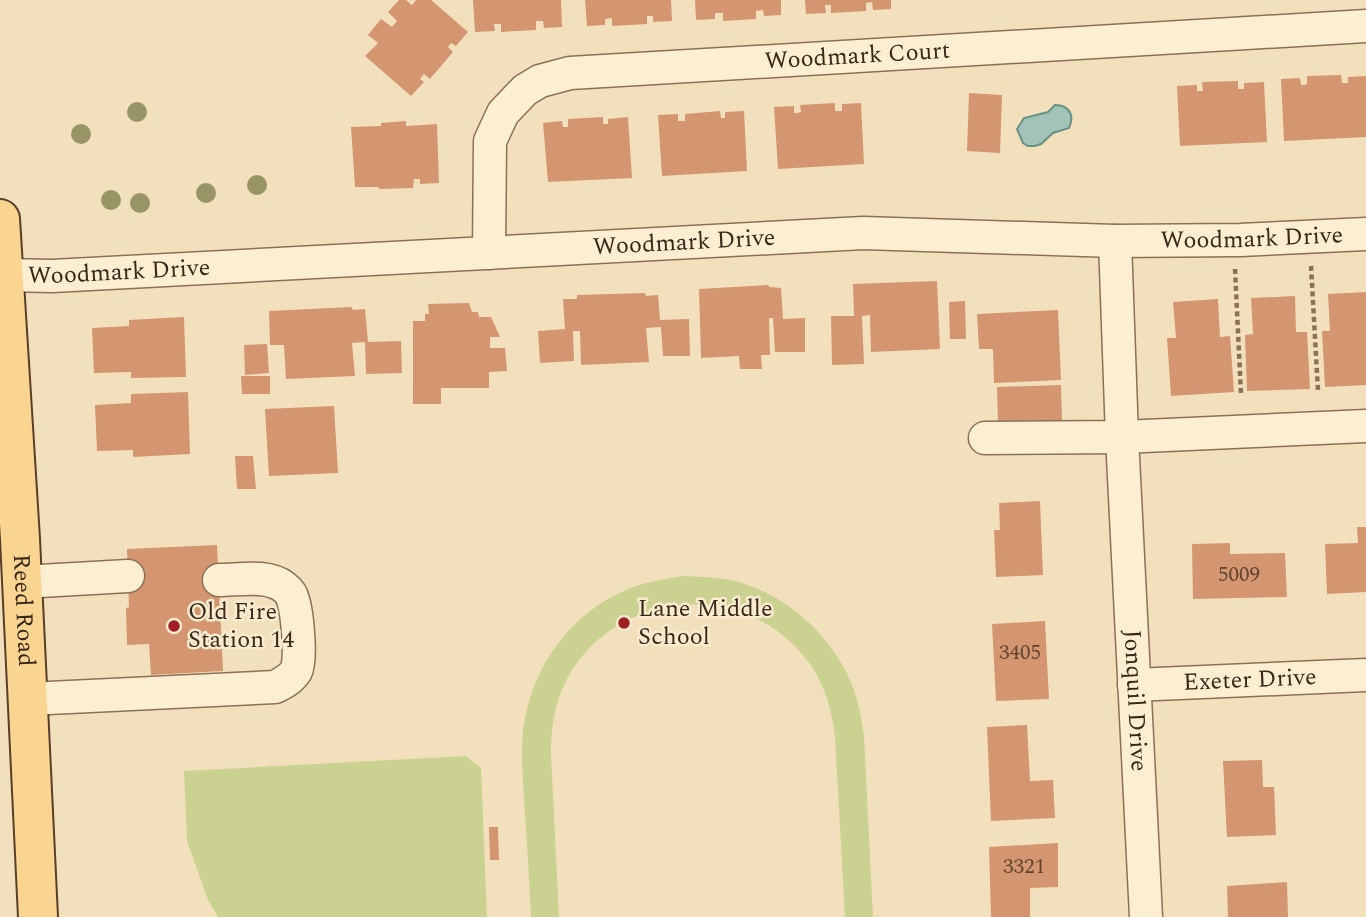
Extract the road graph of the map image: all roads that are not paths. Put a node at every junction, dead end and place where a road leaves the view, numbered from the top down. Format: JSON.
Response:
{"nodes":[{"id":1,"x":1366,"y":26,"type":"edge"},
{"id":2,"x":0,"y":219,"type":"edge"},
{"id":3,"x":1366,"y":234,"type":"edge"},
{"id":4,"x":1115,"y":241,"type":"junction"},
{"id":5,"x":489,"y":253,"type":"junction"},
{"id":6,"x":3,"y":275,"type":"junction"},
{"id":7,"x":1366,"y":426,"type":"edge"},
{"id":8,"x":985,"y":438,"type":"dead end"},
{"id":9,"x":1122,"y":438,"type":"junction"},
{"id":10,"x":10,"y":540,"type":"edge"},
{"id":11,"x":128,"y":576,"type":"dead end"},
{"id":12,"x":219,"y":580,"type":"dead end"},
{"id":13,"x":22,"y":582,"type":"junction"},
{"id":14,"x":1366,"y":675,"type":"edge"},
{"id":15,"x":1134,"y":685,"type":"junction"},
{"id":16,"x":28,"y":699,"type":"junction"},
{"id":17,"x":38,"y":917,"type":"edge"},
{"id":18,"x":1146,"y":917,"type":"edge"}],
"edges":[{"from":1,"to":5,"type":"street","name":"Woodmark Court"},
{"from":2,"to":6,"type":"main road","name":"Reed Road"},
{"from":3,"to":4,"type":"street","name":"Woodmark Drive"},
{"from":4,"to":5,"type":"street","name":"Woodmark Drive"},
{"from":4,"to":9,"type":"street","name":"Jonquil Drive"},
{"from":5,"to":6,"type":"street","name":"Woodmark Drive"},
{"from":6,"to":10,"type":"main road","name":"Reed Road"},
{"from":7,"to":9,"type":"street"},
{"from":8,"to":9,"type":"street"},
{"from":9,"to":15,"type":"street","name":"Jonquil Drive"},
{"from":10,"to":13,"type":"main road","name":"Reed Road"},
{"from":11,"to":13,"type":"street"},
{"from":12,"to":16,"type":"street"},
{"from":13,"to":16,"type":"main road","name":"Reed Road"},
{"from":14,"to":15,"type":"street","name":"Exeter Drive"},
{"from":15,"to":18,"type":"street","name":"Jonquil Drive"},
{"from":16,"to":17,"type":"main road","name":"Reed Road"}]}
